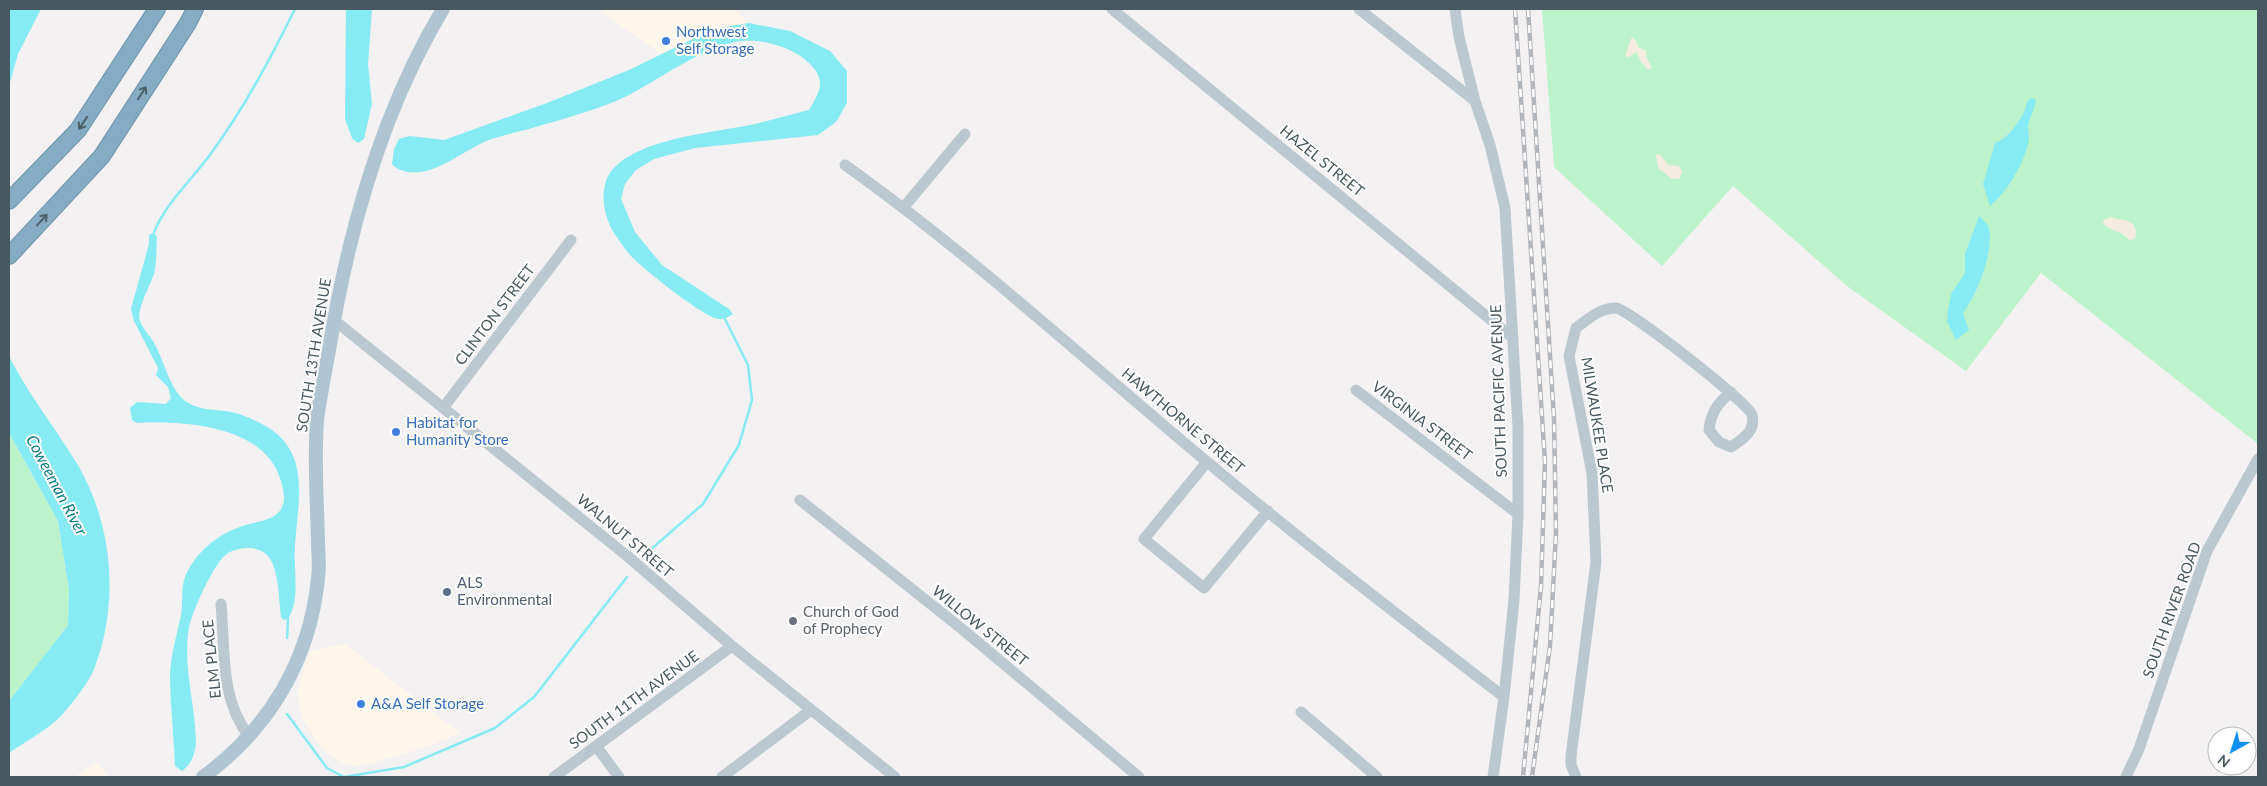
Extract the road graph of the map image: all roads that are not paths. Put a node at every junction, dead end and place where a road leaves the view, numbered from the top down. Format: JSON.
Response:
{"nodes":[{"id":1,"x":157,"y":9,"type":"edge"},
{"id":2,"x":195,"y":9,"type":"edge"},
{"id":3,"x":443,"y":9,"type":"edge"},
{"id":4,"x":1112,"y":9,"type":"edge"},
{"id":5,"x":1360,"y":9,"type":"edge"},
{"id":6,"x":1455,"y":9,"type":"edge"},
{"id":7,"x":1474,"y":101,"type":"junction"},
{"id":8,"x":965,"y":134,"type":"dead end"},
{"id":9,"x":845,"y":165,"type":"dead end"},
{"id":10,"x":9,"y":202,"type":"edge"},
{"id":11,"x":904,"y":207,"type":"junction"},
{"id":12,"x":571,"y":240,"type":"dead end"},
{"id":13,"x":9,"y":256,"type":"edge"},
{"id":14,"x":334,"y":320,"type":"junction"},
{"id":15,"x":1513,"y":338,"type":"junction"},
{"id":16,"x":1356,"y":390,"type":"dead end"},
{"id":17,"x":1732,"y":392,"type":"junction"},
{"id":18,"x":443,"y":408,"type":"junction"},
{"id":19,"x":2258,"y":459,"type":"edge"},
{"id":20,"x":1207,"y":462,"type":"junction"},
{"id":21,"x":800,"y":500,"type":"dead end"},
{"id":22,"x":1268,"y":510,"type":"junction"},
{"id":23,"x":1518,"y":514,"type":"junction"},
{"id":24,"x":221,"y":604,"type":"dead end"},
{"id":25,"x":732,"y":646,"type":"junction"},
{"id":26,"x":1504,"y":697,"type":"junction"},
{"id":27,"x":811,"y":710,"type":"junction"},
{"id":28,"x":1301,"y":712,"type":"dead end"},
{"id":29,"x":249,"y":736,"type":"junction"},
{"id":30,"x":596,"y":746,"type":"junction"},
{"id":31,"x":1575,"y":775,"type":"edge"},
{"id":32,"x":203,"y":777,"type":"edge"},
{"id":33,"x":554,"y":777,"type":"edge"},
{"id":34,"x":619,"y":777,"type":"edge"},
{"id":35,"x":722,"y":777,"type":"edge"},
{"id":36,"x":893,"y":777,"type":"edge"},
{"id":37,"x":1138,"y":777,"type":"edge"},
{"id":38,"x":1377,"y":777,"type":"edge"},
{"id":39,"x":1493,"y":777,"type":"edge"},
{"id":40,"x":2126,"y":777,"type":"edge"}],
"edges":[{"from":1,"to":10,"type":"highway","one_way":true},
{"from":13,"to":2,"type":"highway","one_way":true},
{"from":3,"to":14,"type":"main road","name":"SOUTH 13TH AVENUE"},
{"from":4,"to":15,"type":"street","name":"HAZEL STREET"},
{"from":5,"to":7,"type":"street"},
{"from":6,"to":7,"type":"street","name":"SOUTH PACIFIC AVENUE"},
{"from":7,"to":15,"type":"street","name":"SOUTH PACIFIC AVENUE"},
{"from":8,"to":11,"type":"street"},
{"from":9,"to":11,"type":"street","name":"HAWTHORNE STREET"},
{"from":11,"to":20,"type":"street","name":"HAWTHORNE STREET"},
{"from":12,"to":18,"type":"street","name":"CLINTON STREET"},
{"from":14,"to":18,"type":"street","name":"WALNUT STREET"},
{"from":14,"to":29,"type":"main road","name":"SOUTH 13TH AVENUE"},
{"from":15,"to":23,"type":"street","name":"SOUTH PACIFIC AVENUE"},
{"from":16,"to":23,"type":"street","name":"VIRGINIA STREET"},
{"from":17,"to":17,"type":"street"},
{"from":17,"to":31,"type":"street","name":"MILWAUKEE PLACE"},
{"from":18,"to":25,"type":"street","name":"WALNUT STREET"},
{"from":19,"to":40,"type":"street","name":"SOUTH RIVER ROAD"},
{"from":20,"to":22,"type":"street","name":"HAWTHORNE STREET"},
{"from":20,"to":22,"type":"street"},
{"from":21,"to":37,"type":"street","name":"WILLOW STREET"},
{"from":22,"to":26,"type":"street","name":"HAWTHORNE STREET"},
{"from":23,"to":26,"type":"street","name":"SOUTH PACIFIC AVENUE"},
{"from":24,"to":29,"type":"street","name":"ELM PLACE"},
{"from":25,"to":27,"type":"street","name":"WALNUT STREET"},
{"from":25,"to":30,"type":"street","name":"SOUTH 11TH AVENUE"},
{"from":26,"to":39,"type":"street","name":"SOUTH PACIFIC AVENUE"},
{"from":27,"to":35,"type":"street"},
{"from":27,"to":36,"type":"street","name":"WALNUT STREET"},
{"from":28,"to":38,"type":"street"},
{"from":29,"to":32,"type":"main road","name":"SOUTH 13TH AVENUE"},
{"from":30,"to":33,"type":"street","name":"SOUTH 11TH AVENUE"},
{"from":30,"to":34,"type":"street"}]}
